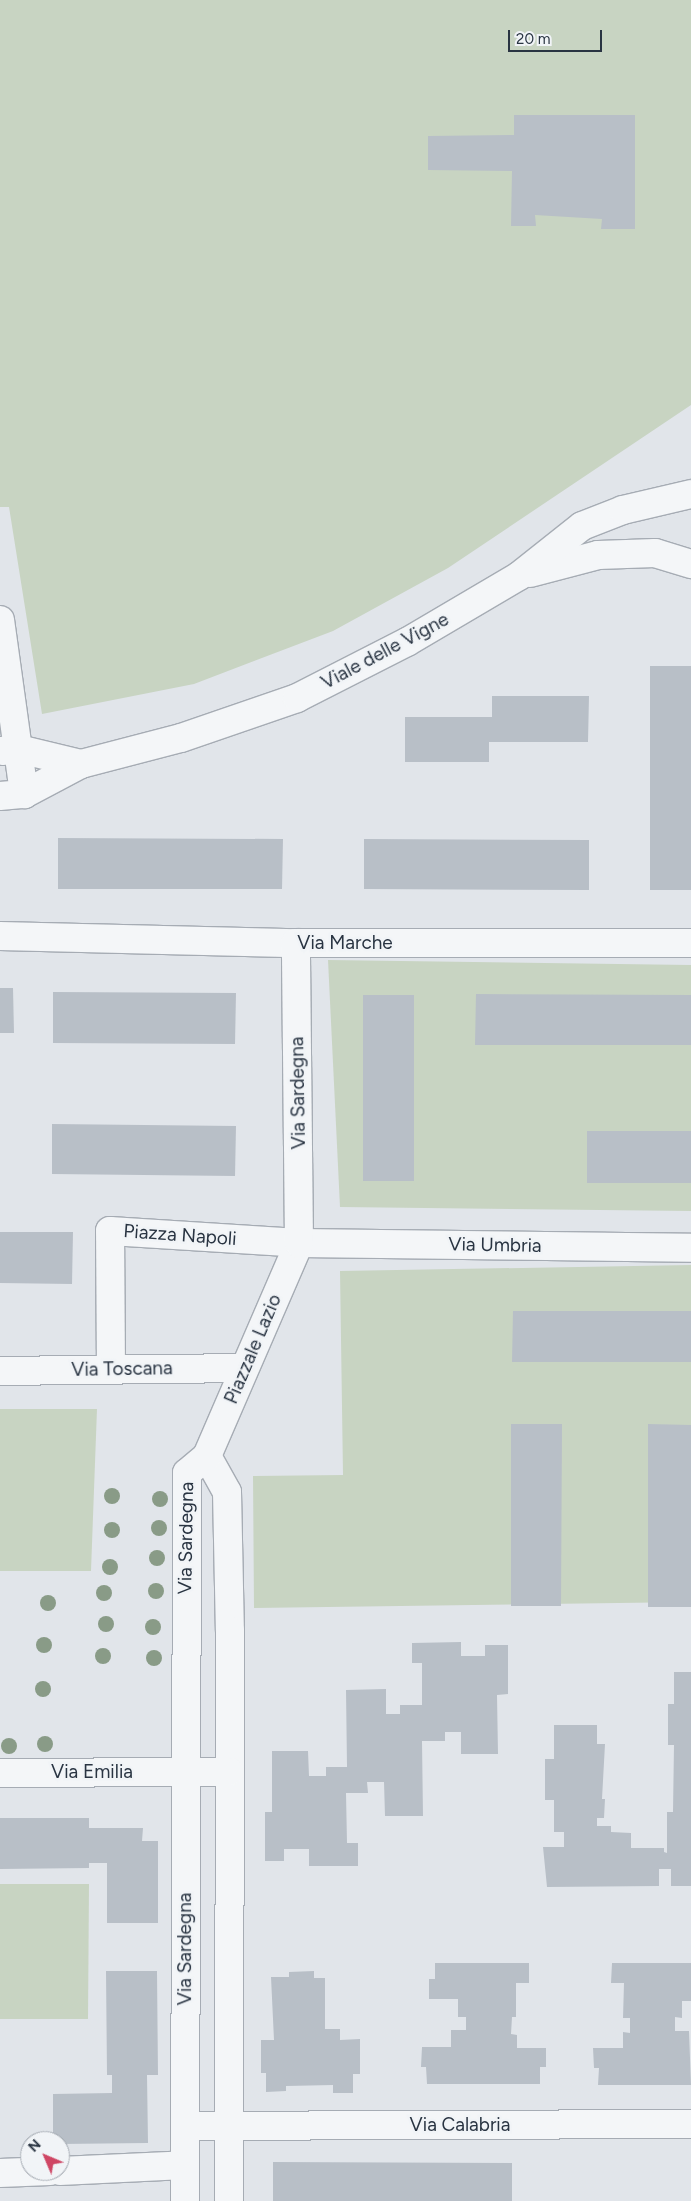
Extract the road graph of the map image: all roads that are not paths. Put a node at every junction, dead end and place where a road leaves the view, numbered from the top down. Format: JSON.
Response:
{"nodes":[{"id":1,"x":684,"y":499,"type":"edge"},
{"id":2,"x":691,"y":564,"type":"edge"},
{"id":3,"x":519,"y":576,"type":"junction"},
{"id":4,"x":0,"y":620,"type":"edge"},
{"id":5,"x":9,"y":750,"type":"edge"},
{"id":6,"x":81,"y":764,"type":"junction"},
{"id":7,"x":12,"y":795,"type":"edge"},
{"id":8,"x":0,"y":936,"type":"edge"},
{"id":9,"x":296,"y":943,"type":"junction"},
{"id":10,"x":691,"y":943,"type":"edge"},
{"id":11,"x":299,"y":1243,"type":"junction"},
{"id":12,"x":691,"y":1248,"type":"edge"},
{"id":13,"x":244,"y":1368,"type":"junction"},
{"id":14,"x":111,"y":1370,"type":"junction"},
{"id":15,"x":0,"y":1371,"type":"edge"},
{"id":16,"x":207,"y":1456,"type":"junction"},
{"id":17,"x":184,"y":1771,"type":"junction"},
{"id":18,"x":229,"y":1772,"type":"junction"},
{"id":19,"x":0,"y":1773,"type":"edge"},
{"id":20,"x":691,"y":2124,"type":"edge"},
{"id":21,"x":186,"y":2126,"type":"junction"},
{"id":22,"x":228,"y":2126,"type":"junction"},
{"id":23,"x":185,"y":2164,"type":"junction"},
{"id":24,"x":70,"y":2170,"type":"edge"},
{"id":25,"x":20,"y":2172,"type":"edge"},
{"id":26,"x":0,"y":2173,"type":"edge"},
{"id":27,"x":185,"y":2201,"type":"edge"},
{"id":28,"x":229,"y":2201,"type":"edge"}],
"edges":[{"from":1,"to":3,"type":"street","name":"Viale delle Vigne"},
{"from":2,"to":3,"type":"street"},
{"from":3,"to":6,"type":"street","name":"Viale delle Vigne"},
{"from":4,"to":5,"type":"street"},
{"from":5,"to":6,"type":"street","name":"Viale delle Vigne"},
{"from":5,"to":7,"type":"street"},
{"from":6,"to":7,"type":"street","name":"Viale delle Vigne"},
{"from":8,"to":9,"type":"street","name":"Via Marche"},
{"from":9,"to":10,"type":"street","name":"Via Marche"},
{"from":9,"to":11,"type":"street","name":"Via Sardegna"},
{"from":11,"to":12,"type":"street","name":"Via Umbria"},
{"from":11,"to":13,"type":"street","name":"Piazzale Lazio"},
{"from":11,"to":14,"type":"street","name":"Piazza Napoli"},
{"from":13,"to":14,"type":"street","name":"Via Toscana"},
{"from":13,"to":16,"type":"street","name":"Piazzale Lazio"},
{"from":14,"to":15,"type":"street","name":"Via Toscana"},
{"from":16,"to":17,"type":"street","name":"Via Sardegna"},
{"from":16,"to":18,"type":"street","name":"Via Sardegna"},
{"from":17,"to":18,"type":"street"},
{"from":17,"to":19,"type":"street","name":"Via Emilia"},
{"from":17,"to":21,"type":"street","name":"Via Sardegna"},
{"from":18,"to":22,"type":"street","name":"Via Sardegna"},
{"from":20,"to":22,"type":"street","name":"Via Calabria"},
{"from":21,"to":22,"type":"street"},
{"from":21,"to":23,"type":"street","name":"Via Sardegna"},
{"from":22,"to":28,"type":"street","name":"Via Sardegna"},
{"from":23,"to":24,"type":"street"},
{"from":23,"to":27,"type":"street","name":"Via Sardegna"},
{"from":25,"to":26,"type":"street"}]}
